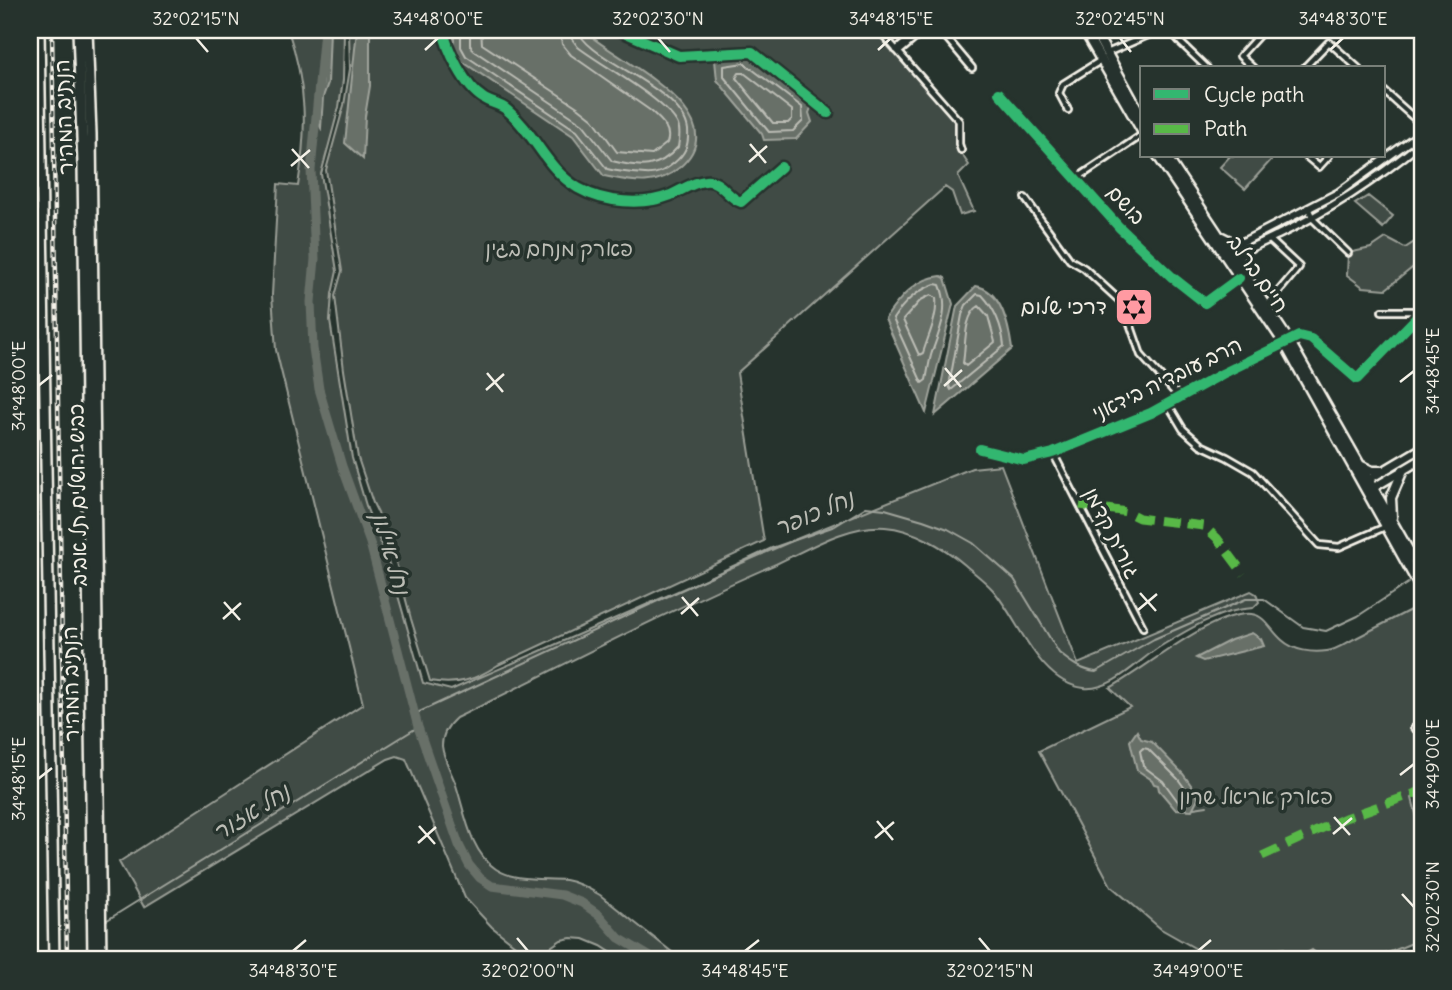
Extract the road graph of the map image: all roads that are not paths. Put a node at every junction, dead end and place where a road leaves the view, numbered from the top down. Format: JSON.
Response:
{"nodes":[{"id":1,"x":38,"y":30,"type":"edge"},
{"id":2,"x":78,"y":30,"type":"edge"},
{"id":3,"x":87,"y":30,"type":"edge"},
{"id":4,"x":879,"y":30,"type":"edge"},
{"id":5,"x":920,"y":30,"type":"edge"},
{"id":6,"x":925,"y":30,"type":"edge"},
{"id":7,"x":940,"y":30,"type":"edge"},
{"id":8,"x":1084,"y":30,"type":"edge"},
{"id":9,"x":1094,"y":30,"type":"edge"},
{"id":10,"x":1160,"y":30,"type":"edge"},
{"id":11,"x":1170,"y":30,"type":"edge"},
{"id":12,"x":1259,"y":35,"type":"dead end"},
{"id":13,"x":898,"y":51,"type":"junction"},
{"id":14,"x":1103,"y":56,"type":"junction"},
{"id":15,"x":1205,"y":66,"type":"edge"},
{"id":16,"x":1251,"y":66,"type":"edge"},
{"id":17,"x":1306,"y":66,"type":"edge"},
{"id":18,"x":1356,"y":66,"type":"edge"},
{"id":19,"x":972,"y":68,"type":"dead end"},
{"id":20,"x":999,"y":93,"type":"dead end"},
{"id":21,"x":1386,"y":95,"type":"edge"},
{"id":22,"x":1068,"y":110,"type":"dead end"},
{"id":23,"x":1140,"y":114,"type":"edge"},
{"id":24,"x":1140,"y":129,"type":"edge"},
{"id":25,"x":1422,"y":129,"type":"edge"},
{"id":26,"x":1140,"y":134,"type":"edge"},
{"id":27,"x":1422,"y":142,"type":"edge"},
{"id":28,"x":961,"y":150,"type":"dead end"},
{"id":29,"x":1386,"y":157,"type":"edge"},
{"id":30,"x":1159,"y":158,"type":"edge"},
{"id":31,"x":1167,"y":158,"type":"edge"},
{"id":32,"x":1308,"y":158,"type":"edge"},
{"id":33,"x":1327,"y":158,"type":"edge"},
{"id":34,"x":1385,"y":158,"type":"edge"},
{"id":35,"x":1076,"y":179,"type":"junction"},
{"id":36,"x":1025,"y":198,"type":"dead end"},
{"id":37,"x":1308,"y":211,"type":"junction"},
{"id":38,"x":1313,"y":219,"type":"junction"},
{"id":39,"x":1217,"y":234,"type":"junction"},
{"id":40,"x":1269,"y":239,"type":"junction"},
{"id":41,"x":1240,"y":248,"type":"junction"},
{"id":42,"x":1227,"y":253,"type":"junction"},
{"id":43,"x":1348,"y":253,"type":"dead end"},
{"id":44,"x":1240,"y":274,"type":"junction"},
{"id":45,"x":1269,"y":303,"type":"dead end"},
{"id":46,"x":1382,"y":311,"type":"dead end"},
{"id":47,"x":1422,"y":312,"type":"edge"},
{"id":48,"x":1306,"y":337,"type":"junction"},
{"id":49,"x":1286,"y":341,"type":"junction"},
{"id":50,"x":1295,"y":351,"type":"junction"},
{"id":51,"x":1179,"y":397,"type":"junction"},
{"id":52,"x":1168,"y":404,"type":"junction"},
{"id":53,"x":1422,"y":448,"type":"edge"},
{"id":54,"x":980,"y":449,"type":"dead end"},
{"id":55,"x":1053,"y":453,"type":"junction"},
{"id":56,"x":1422,"y":460,"type":"edge"},
{"id":57,"x":1358,"y":462,"type":"junction"},
{"id":58,"x":1403,"y":470,"type":"junction"},
{"id":59,"x":1384,"y":471,"type":"junction"},
{"id":60,"x":1368,"y":486,"type":"junction"},
{"id":61,"x":1395,"y":526,"type":"junction"},
{"id":62,"x":1385,"y":527,"type":"junction"},
{"id":63,"x":1422,"y":574,"type":"edge"},
{"id":64,"x":1422,"y":591,"type":"edge"},
{"id":65,"x":1143,"y":627,"type":"dead end"},
{"id":66,"x":1414,"y":728,"type":"dead end"},
{"id":67,"x":1422,"y":731,"type":"edge"},
{"id":68,"x":54,"y":960,"type":"edge"},
{"id":69,"x":93,"y":960,"type":"edge"},
{"id":70,"x":101,"y":960,"type":"edge"}],
"edges":[{"from":1,"to":68,"type":"highway","name":"כביש ירושלים תל אביב"},
{"from":2,"to":69,"type":"highway","name":"הנתיב המהיר"},
{"from":3,"to":70,"type":"highway","name":"כביש ירושלים תל אביב"},
{"from":4,"to":13,"type":"street"},
{"from":5,"to":13,"type":"street"},
{"from":6,"to":13,"type":"street"},
{"from":7,"to":19,"type":"street"},
{"from":8,"to":14,"type":"main road"},
{"from":9,"to":14,"type":"main road"},
{"from":10,"to":14,"type":"street"},
{"from":11,"to":15,"type":"street"},
{"from":12,"to":16,"type":"street"},
{"from":13,"to":28,"type":"street"},
{"from":14,"to":22,"type":"street"},
{"from":14,"to":23,"type":"main road"},
{"from":14,"to":24,"type":"main road"},
{"from":17,"to":18,"type":"street"},
{"from":20,"to":35,"type":"street","name":"בושם"},
{"from":21,"to":25,"type":"street"},
{"from":25,"to":29,"type":"street"},
{"from":26,"to":35,"type":"street"},
{"from":27,"to":38,"type":"street"},
{"from":30,"to":42,"type":"main road","name":"חיים ברלב"},
{"from":31,"to":39,"type":"main road","name":"חיים ברלב"},
{"from":32,"to":33,"type":"street"},
{"from":34,"to":37,"type":"street"},
{"from":35,"to":44,"type":"street","name":"בושם"},
{"from":36,"to":51,"type":"street"},
{"from":37,"to":38,"type":"street"},
{"from":37,"to":41,"type":"street"},
{"from":38,"to":40,"type":"street"},
{"from":38,"to":43,"type":"street"},
{"from":39,"to":41,"type":"main road"},
{"from":39,"to":42,"type":"main road","name":"חיים ברלב"},
{"from":40,"to":41,"type":"street"},
{"from":40,"to":45,"type":"street"},
{"from":41,"to":42,"type":"street"},
{"from":41,"to":44,"type":"main road"},
{"from":42,"to":44,"type":"main road","name":"חיים ברלב"},
{"from":44,"to":49,"type":"main road","name":"חיים ברלב"},
{"from":46,"to":47,"type":"street"},
{"from":47,"to":48,"type":"street"},
{"from":48,"to":49,"type":"street","name":"הרב עובדיה בידאני"},
{"from":48,"to":50,"type":"street"},
{"from":49,"to":50,"type":"main road","name":"חיים ברלב"},
{"from":49,"to":51,"type":"street","name":"הרב עובדיה בידאני"},
{"from":49,"to":60,"type":"main road","name":"חיים ברלב"},
{"from":50,"to":57,"type":"main road","name":"חיים ברלב"},
{"from":51,"to":52,"type":"street","name":"הרב עובדיה בידאני"},
{"from":52,"to":55,"type":"street","name":"הרב עובדיה בידאני"},
{"from":52,"to":62,"type":"street"},
{"from":53,"to":59,"type":"main road"},
{"from":54,"to":55,"type":"street","name":"הרב עובדיה בידאני"},
{"from":55,"to":65,"type":"street","name":"גורית קדמן"},
{"from":56,"to":58,"type":"main road"},
{"from":57,"to":59,"type":"main road"},
{"from":57,"to":60,"type":"main road","name":"חיים ברלב"},
{"from":58,"to":60,"type":"main road"},
{"from":58,"to":61,"type":"main road"},
{"from":59,"to":60,"type":"main road"},
{"from":60,"to":61,"type":"main road"},
{"from":60,"to":62,"type":"main road"},
{"from":61,"to":63,"type":"main road"},
{"from":62,"to":64,"type":"main road"},
{"from":66,"to":67,"type":"street"}]}
